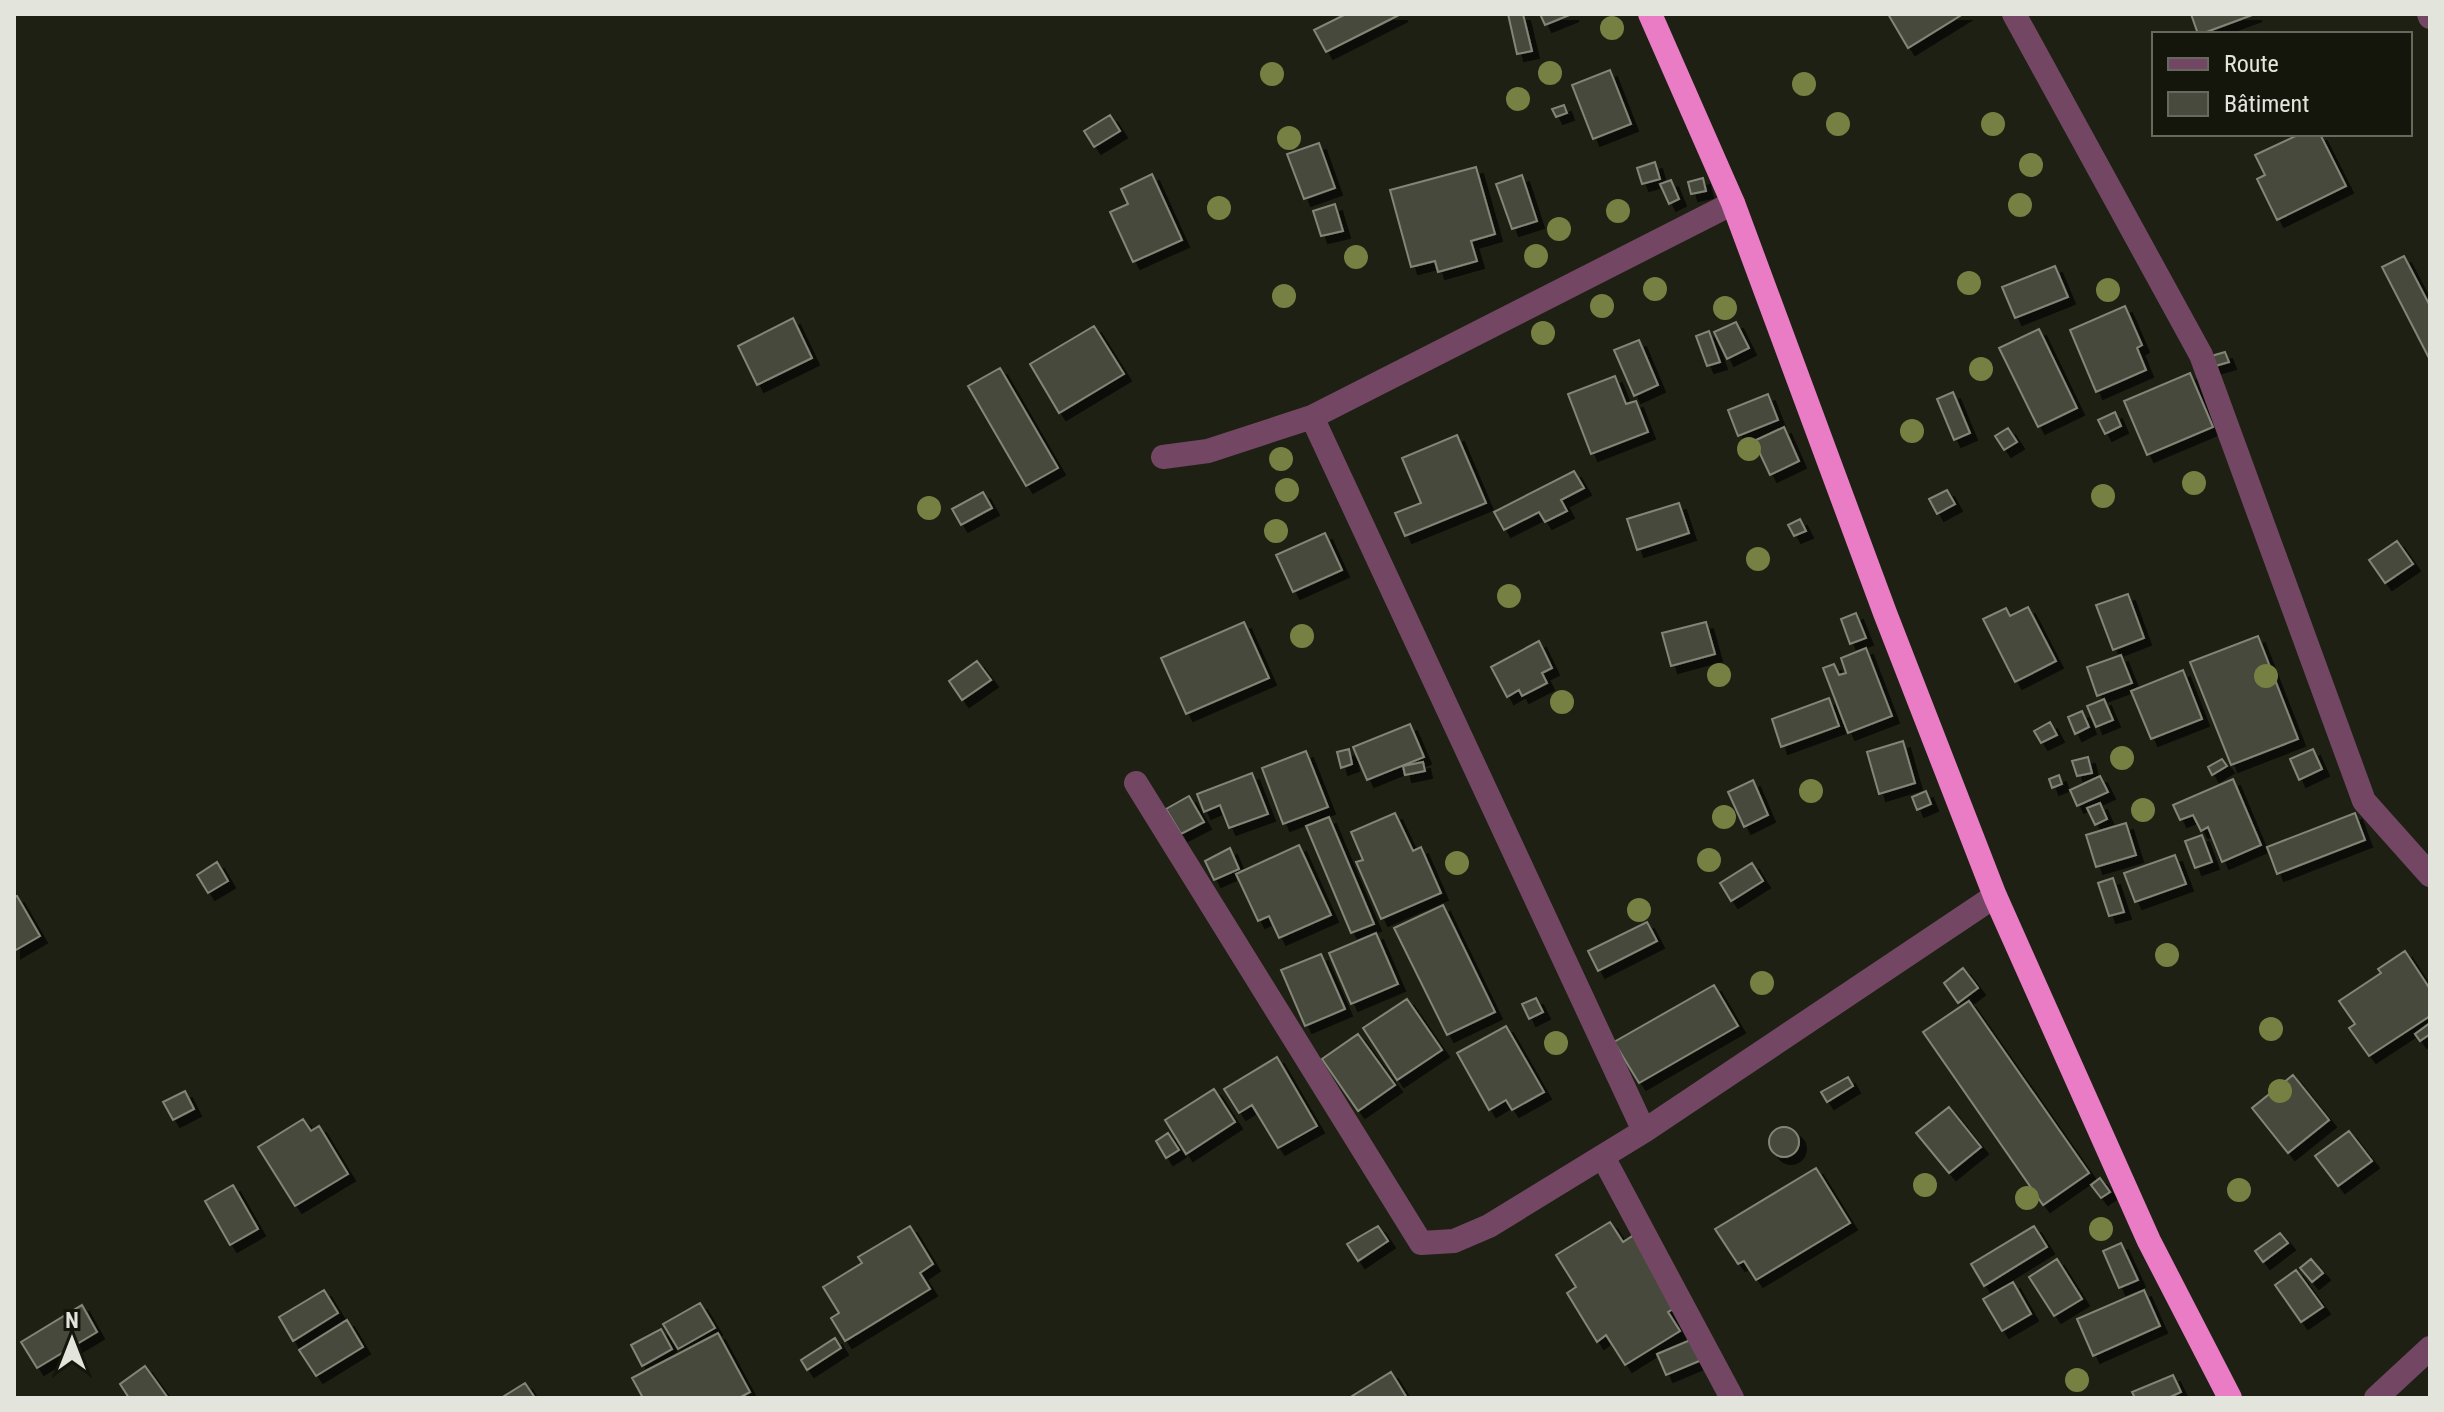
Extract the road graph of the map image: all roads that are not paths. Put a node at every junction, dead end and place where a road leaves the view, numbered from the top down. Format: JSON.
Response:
{"nodes":[{"id":1,"x":1650,"y":14,"type":"edge"},
{"id":2,"x":2014,"y":14,"type":"edge"},
{"id":3,"x":1733,"y":203,"type":"junction"},
{"id":4,"x":1312,"y":417,"type":"junction"},
{"id":5,"x":1163,"y":457,"type":"dead end"},
{"id":6,"x":1136,"y":783,"type":"dead end"},
{"id":7,"x":2430,"y":875,"type":"edge"},
{"id":8,"x":1995,"y":896,"type":"junction"},
{"id":9,"x":1644,"y":1131,"type":"junction"},
{"id":10,"x":1603,"y":1157,"type":"junction"},
{"id":11,"x":2430,"y":1348,"type":"edge"},
{"id":12,"x":1732,"y":1398,"type":"edge"},
{"id":13,"x":2230,"y":1398,"type":"edge"},
{"id":14,"x":2376,"y":1398,"type":"edge"}],
"edges":[{"from":1,"to":3,"type":"highway"},
{"from":2,"to":7,"type":"street"},
{"from":3,"to":4,"type":"street"},
{"from":3,"to":8,"type":"highway"},
{"from":4,"to":5,"type":"street"},
{"from":4,"to":9,"type":"street"},
{"from":6,"to":10,"type":"street"},
{"from":8,"to":9,"type":"street"},
{"from":8,"to":13,"type":"highway"},
{"from":9,"to":10,"type":"street"},
{"from":10,"to":12,"type":"street"},
{"from":11,"to":14,"type":"street"}]}
